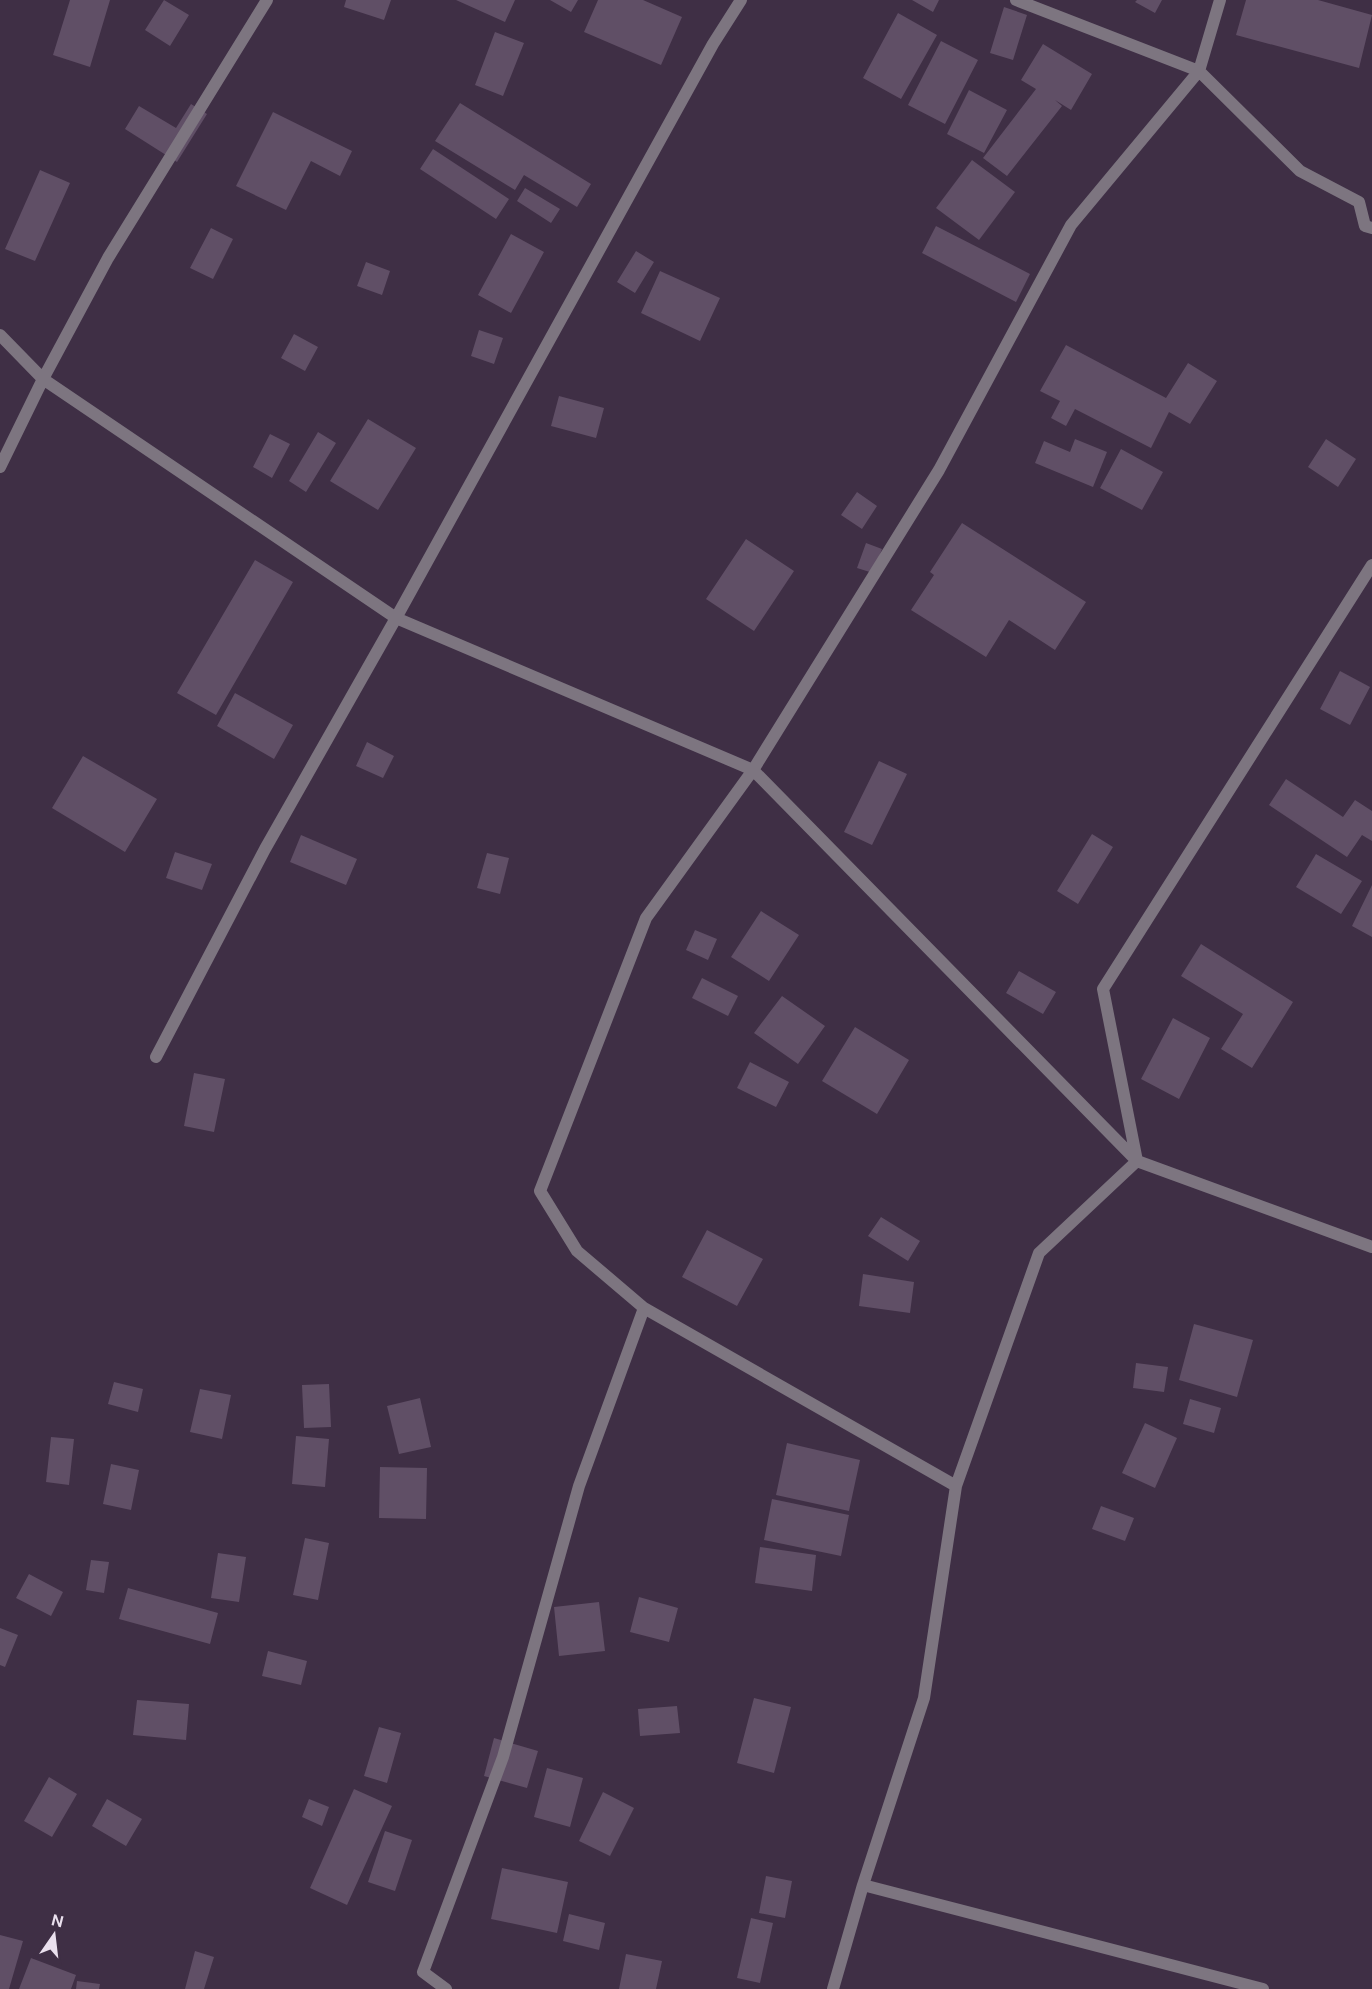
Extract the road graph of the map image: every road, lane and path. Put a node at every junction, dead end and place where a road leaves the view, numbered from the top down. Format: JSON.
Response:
{"nodes":[{"id":1,"x":267,"y":0,"type":"edge"},
{"id":2,"x":741,"y":0,"type":"edge"},
{"id":3,"x":1016,"y":0,"type":"edge"},
{"id":4,"x":1220,"y":0,"type":"edge"},
{"id":5,"x":1199,"y":71,"type":"junction"},
{"id":6,"x":1372,"y":228,"type":"edge"},
{"id":7,"x":0,"y":335,"type":"edge"},
{"id":8,"x":44,"y":378,"type":"junction"},
{"id":9,"x":0,"y":468,"type":"edge"},
{"id":10,"x":1372,"y":565,"type":"edge"},
{"id":11,"x":396,"y":618,"type":"junction"},
{"id":12,"x":753,"y":770,"type":"junction"},
{"id":13,"x":156,"y":1057,"type":"dead end"},
{"id":14,"x":1137,"y":1161,"type":"junction"},
{"id":15,"x":1372,"y":1247,"type":"edge"},
{"id":16,"x":644,"y":1308,"type":"junction"},
{"id":17,"x":956,"y":1486,"type":"junction"},
{"id":18,"x":863,"y":1885,"type":"junction"},
{"id":19,"x":446,"y":1989,"type":"edge"},
{"id":20,"x":833,"y":1989,"type":"edge"},
{"id":21,"x":1263,"y":1989,"type":"edge"}],
"edges":[{"from":1,"to":8,"type":"street"},
{"from":2,"to":11,"type":"street"},
{"from":3,"to":5,"type":"street"},
{"from":4,"to":5,"type":"street"},
{"from":5,"to":6,"type":"street"},
{"from":5,"to":12,"type":"street"},
{"from":7,"to":8,"type":"street"},
{"from":8,"to":9,"type":"street"},
{"from":8,"to":11,"type":"street"},
{"from":10,"to":14,"type":"street"},
{"from":11,"to":12,"type":"street"},
{"from":11,"to":13,"type":"street"},
{"from":12,"to":14,"type":"street"},
{"from":12,"to":16,"type":"street"},
{"from":14,"to":15,"type":"street"},
{"from":14,"to":17,"type":"street"},
{"from":16,"to":17,"type":"street"},
{"from":16,"to":19,"type":"street"},
{"from":17,"to":18,"type":"street"},
{"from":18,"to":20,"type":"street"},
{"from":18,"to":21,"type":"street"}]}
